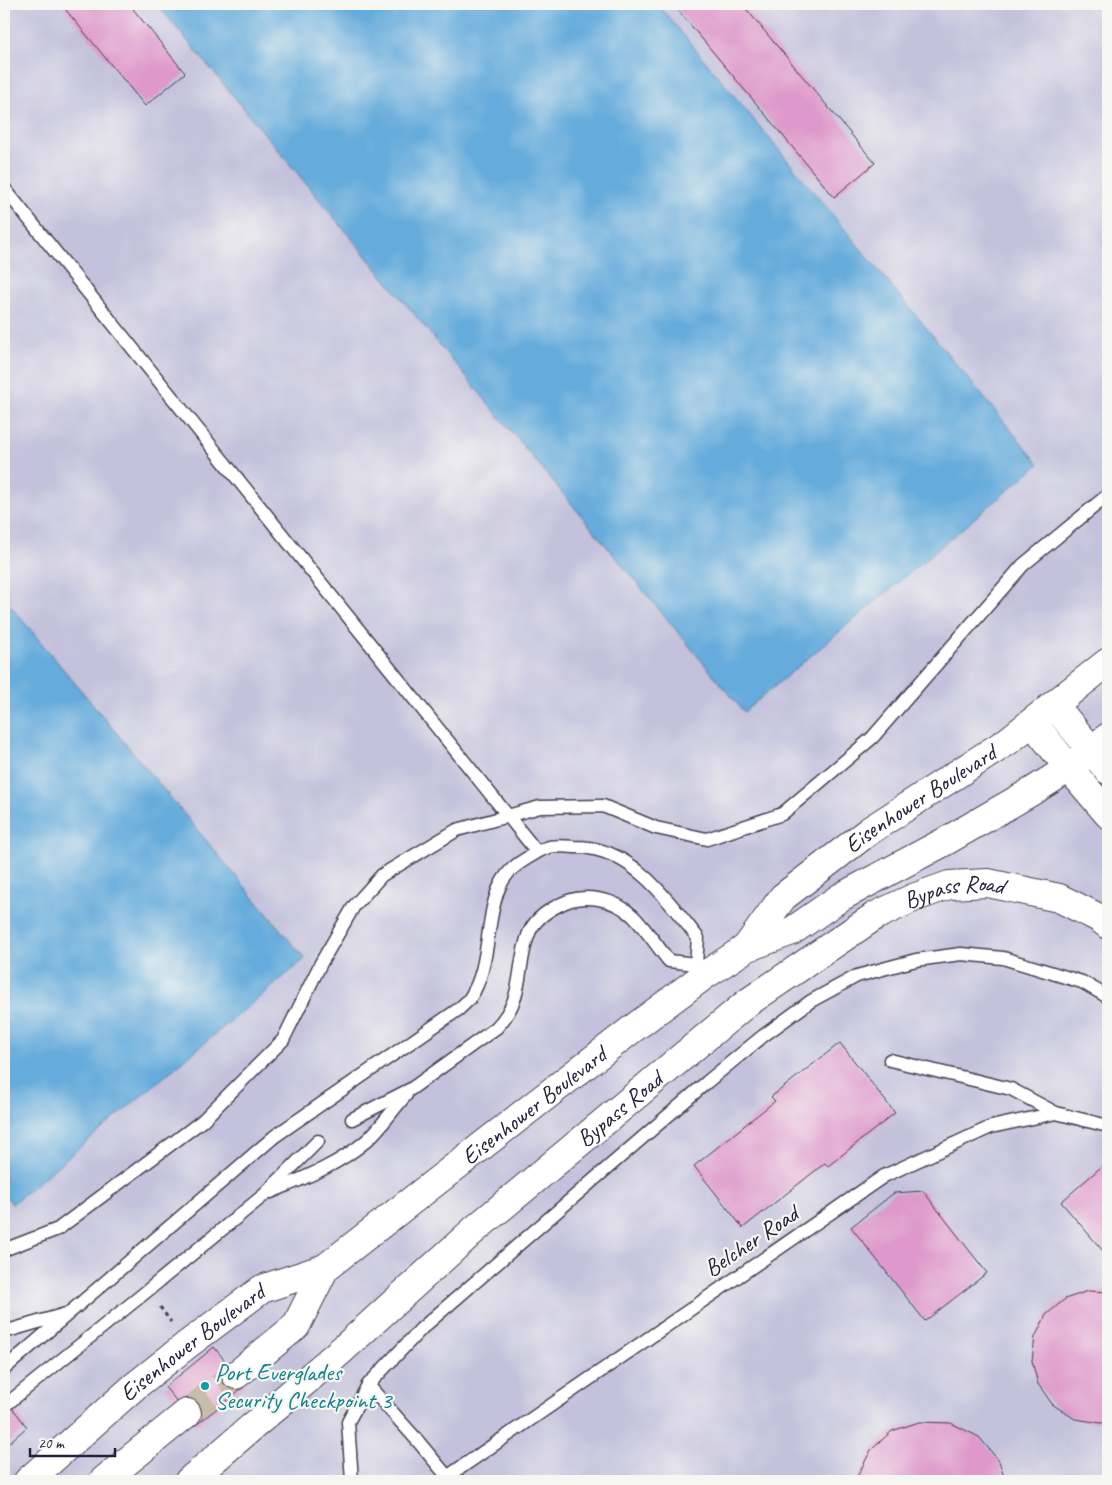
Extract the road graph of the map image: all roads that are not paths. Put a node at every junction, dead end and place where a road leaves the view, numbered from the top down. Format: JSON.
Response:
{"nodes":[{"id":1,"x":4,"y":188,"type":"edge"},
{"id":2,"x":1108,"y":495,"type":"edge"},
{"id":3,"x":1108,"y":662,"type":"edge"},
{"id":4,"x":1054,"y":705,"type":"junction"},
{"id":5,"x":1032,"y":722,"type":"junction"},
{"id":6,"x":1103,"y":752,"type":"edge"},
{"id":7,"x":1069,"y":768,"type":"junction"},
{"id":8,"x":1108,"y":814,"type":"edge"},
{"id":9,"x":509,"y":817,"type":"junction"},
{"id":10,"x":537,"y":852,"type":"junction"},
{"id":11,"x":1108,"y":925,"type":"edge"},
{"id":12,"x":746,"y":948,"type":"junction"},
{"id":13,"x":701,"y":970,"type":"junction"},
{"id":14,"x":1108,"y":997,"type":"edge"},
{"id":15,"x":890,"y":1060,"type":"dead end"},
{"id":16,"x":411,"y":1089,"type":"junction"},
{"id":17,"x":1056,"y":1113,"type":"junction"},
{"id":18,"x":352,"y":1118,"type":"dead end"},
{"id":19,"x":1108,"y":1126,"type":"edge"},
{"id":20,"x":318,"y":1141,"type":"dead end"},
{"id":21,"x":264,"y":1195,"type":"junction"},
{"id":22,"x":4,"y":1248,"type":"edge"},
{"id":23,"x":325,"y":1268,"type":"junction"},
{"id":24,"x":71,"y":1312,"type":"junction"},
{"id":25,"x":4,"y":1332,"type":"edge"},
{"id":26,"x":4,"y":1369,"type":"edge"},
{"id":27,"x":236,"y":1375,"type":"tunnel mouth"},
{"id":28,"x":368,"y":1385,"type":"junction"},
{"id":29,"x":8,"y":1403,"type":"dead end"},
{"id":30,"x":187,"y":1414,"type":"tunnel mouth"},
{"id":31,"x":449,"y":1479,"type":"edge"},
{"id":32,"x":28,"y":1481,"type":"edge"},
{"id":33,"x":104,"y":1481,"type":"edge"},
{"id":34,"x":190,"y":1481,"type":"edge"},
{"id":35,"x":352,"y":1481,"type":"edge"}],
"edges":[{"from":1,"to":9,"type":"lane"},
{"from":2,"to":9,"type":"lane"},
{"from":3,"to":4,"type":"street","name":"Eisenhower Boulevard"},
{"from":4,"to":5,"type":"street","name":"Eisenhower Boulevard"},
{"from":4,"to":6,"type":"street"},
{"from":5,"to":7,"type":"street"},
{"from":5,"to":12,"type":"street","name":"Eisenhower Boulevard"},
{"from":6,"to":7,"type":"street","name":"Eisenhower Boulevard"},
{"from":7,"to":8,"type":"street"},
{"from":7,"to":12,"type":"street","name":"Eisenhower Boulevard"},
{"from":9,"to":10,"type":"lane"},
{"from":9,"to":22,"type":"lane"},
{"from":10,"to":13,"type":"lane"},
{"from":10,"to":24,"type":"lane"},
{"from":11,"to":34,"type":"street","name":"Bypass Road"},
{"from":12,"to":13,"type":"street","name":"Eisenhower Boulevard"},
{"from":13,"to":16,"type":"lane"},
{"from":13,"to":23,"type":"street","name":"Eisenhower Boulevard"},
{"from":14,"to":28,"type":"lane"},
{"from":15,"to":17,"type":"lane"},
{"from":16,"to":18,"type":"lane"},
{"from":16,"to":21,"type":"lane"},
{"from":17,"to":19,"type":"lane","name":"Belcher Road"},
{"from":17,"to":31,"type":"lane","name":"Belcher Road"},
{"from":20,"to":21,"type":"lane"},
{"from":21,"to":29,"type":"lane"},
{"from":23,"to":27,"type":"street","name":"Eisenhower Boulevard"},
{"from":23,"to":32,"type":"street","name":"Eisenhower Boulevard"},
{"from":24,"to":25,"type":"lane"},
{"from":24,"to":26,"type":"lane"},
{"from":28,"to":31,"type":"lane"},
{"from":28,"to":35,"type":"lane"},
{"from":30,"to":33,"type":"street"}]}
